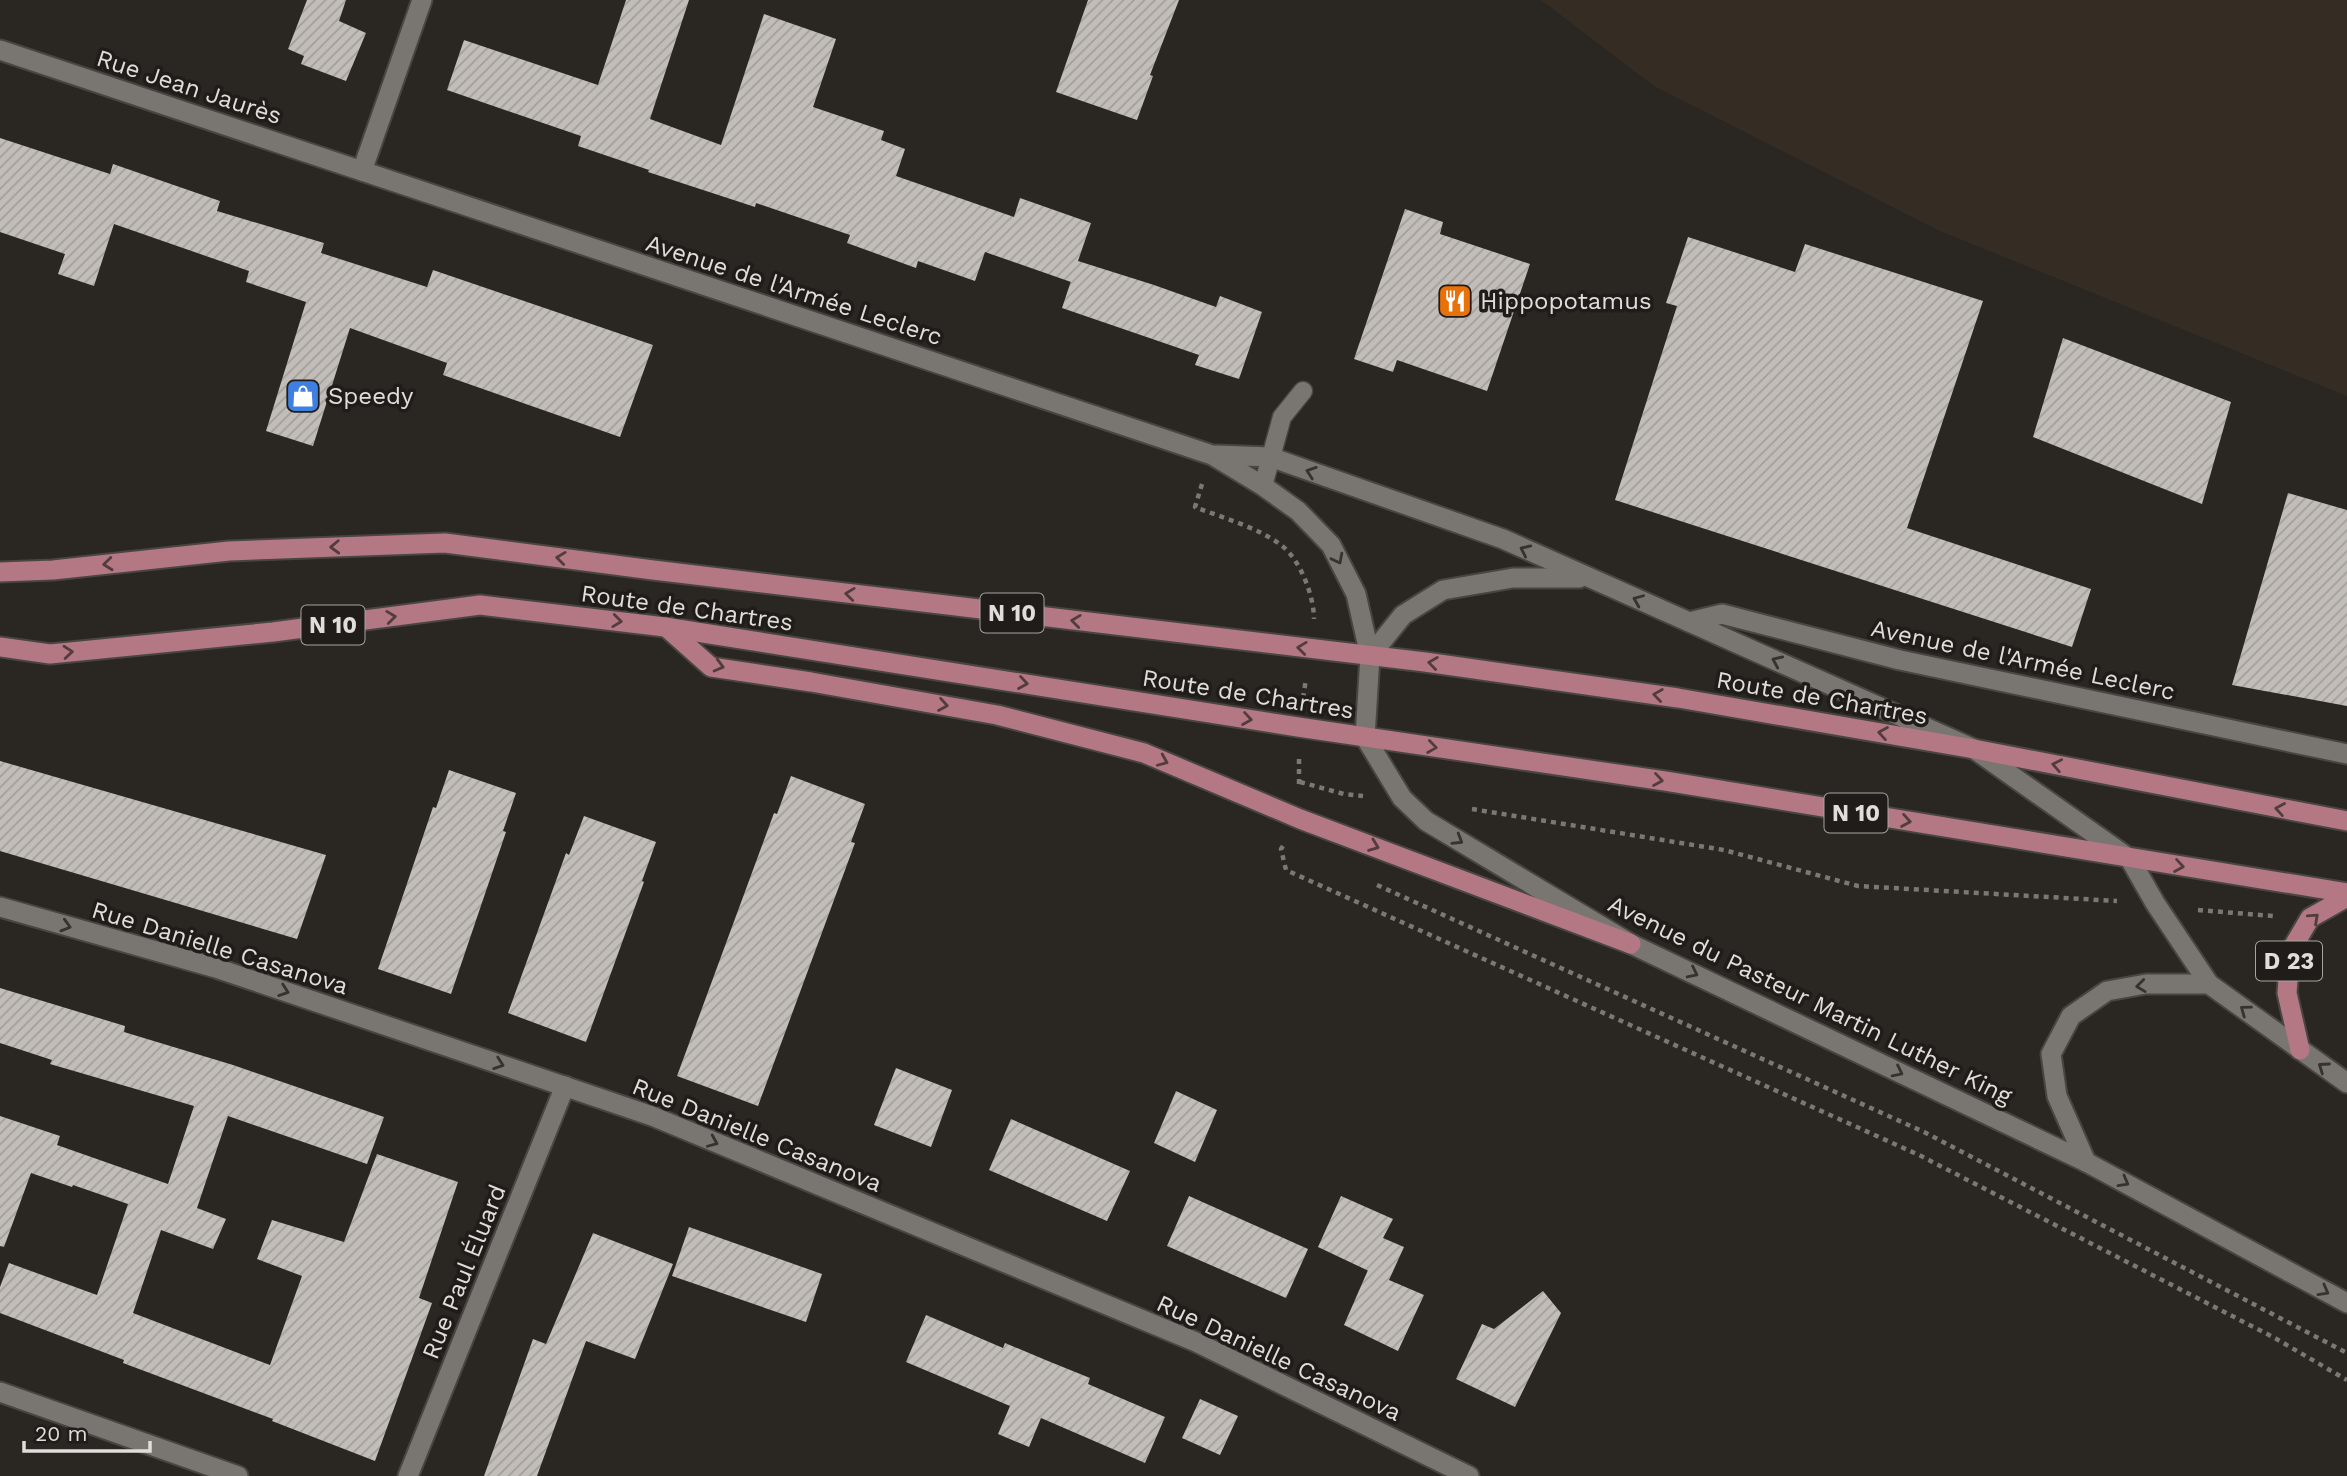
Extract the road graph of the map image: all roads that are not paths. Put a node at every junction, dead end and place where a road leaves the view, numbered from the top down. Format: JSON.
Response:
{"nodes":[{"id":1,"x":422,"y":0,"type":"edge"},
{"id":2,"x":0,"y":50,"type":"edge"},
{"id":3,"x":362,"y":171,"type":"junction"},
{"id":4,"x":1303,"y":391,"type":"dead end"},
{"id":5,"x":1212,"y":455,"type":"junction"},
{"id":6,"x":1270,"y":457,"type":"junction"},
{"id":7,"x":1263,"y":486,"type":"junction"},
{"id":8,"x":0,"y":572,"type":"edge"},
{"id":9,"x":1587,"y":578,"type":"junction"},
{"id":10,"x":1689,"y":622,"type":"junction"},
{"id":11,"x":665,"y":627,"type":"junction"},
{"id":12,"x":0,"y":647,"type":"edge"},
{"id":13,"x":1370,"y":656,"type":"junction"},
{"id":14,"x":1365,"y":737,"type":"junction"},
{"id":15,"x":1974,"y":749,"type":"junction"},
{"id":16,"x":2347,"y":754,"type":"edge"},
{"id":17,"x":2347,"y":821,"type":"edge"},
{"id":18,"x":2130,"y":859,"type":"junction"},
{"id":19,"x":2347,"y":895,"type":"edge"},
{"id":20,"x":0,"y":907,"type":"edge"},
{"id":21,"x":1631,"y":944,"type":"junction"},
{"id":22,"x":2209,"y":984,"type":"junction"},
{"id":23,"x":2300,"y":1050,"type":"junction"},
{"id":24,"x":2347,"y":1083,"type":"edge"},
{"id":25,"x":565,"y":1086,"type":"junction"},
{"id":26,"x":2086,"y":1162,"type":"junction"},
{"id":27,"x":2347,"y":1303,"type":"edge"},
{"id":28,"x":0,"y":1392,"type":"edge"},
{"id":29,"x":238,"y":1476,"type":"edge"},
{"id":30,"x":408,"y":1476,"type":"edge"},
{"id":31,"x":1469,"y":1476,"type":"edge"}],
"edges":[{"from":1,"to":3,"type":"street"},
{"from":2,"to":3,"type":"street","name":"Rue Jean Jaurès","number":"D 23"},
{"from":3,"to":5,"type":"street","name":"Avenue de l'Armée Leclerc","number":"D 23"},
{"from":4,"to":6,"type":"lane"},
{"from":5,"to":6,"type":"street","name":"Avenue de l'Armée Leclerc","number":"D 23"},
{"from":5,"to":7,"type":"street","name":"Avenue de l'Armée Leclerc","number":"D 23"},
{"from":6,"to":7,"type":"lane"},
{"from":9,"to":6,"type":"street","name":"Avenue de l'Armée Leclerc","number":"D 23","one_way":true},
{"from":7,"to":13,"type":"street","name":"Avenue de l'Armée Leclerc","number":"D 23","one_way":true},
{"from":13,"to":8,"type":"main road","name":"Route de Chartres","number":"N 10","one_way":true},
{"from":10,"to":9,"type":"street","name":"Avenue de l'Armée Leclerc","number":"D 23","one_way":true},
{"from":9,"to":13,"type":"street","name":"Avenue de l'Armée Leclerc","number":"D 23"},
{"from":15,"to":10,"type":"street","name":"Avenue de l'Armée Leclerc","number":"D 23","one_way":true},
{"from":10,"to":16,"type":"street","name":"Avenue de l'Armée Leclerc"},
{"from":12,"to":11,"type":"main road","name":"Route de Chartres","number":"N 10","one_way":true},
{"from":11,"to":14,"type":"main road","name":"Route de Chartres","number":"N 10","one_way":true},
{"from":11,"to":21,"type":"main road","one_way":true},
{"from":13,"to":14,"type":"street","name":"Route de Chartres","number":"D 23"},
{"from":15,"to":13,"type":"main road","name":"Route de Chartres","number":"N 10","one_way":true},
{"from":14,"to":18,"type":"main road","name":"Route de Chartres","number":"N 10","one_way":true},
{"from":14,"to":21,"type":"street","name":"Avenue du Pasteur Martin Luther King","one_way":true},
{"from":17,"to":15,"type":"main road","name":"Route de Chartres","number":"N 10","one_way":true},
{"from":15,"to":18,"type":"street","name":"Route de Chartres","number":"D 23"},
{"from":18,"to":19,"type":"main road","name":"Route de Chartres","number":"N 10","one_way":true},
{"from":18,"to":22,"type":"street","number":"D 23"},
{"from":23,"to":19,"type":"main road","number":"D 23","one_way":true},
{"from":20,"to":25,"type":"street","name":"Rue Danielle Casanova","one_way":true},
{"from":21,"to":26,"type":"street","name":"Avenue du Pasteur Martin Luther King","one_way":true},
{"from":23,"to":22,"type":"street","number":"D 23","one_way":true},
{"from":22,"to":26,"type":"street","one_way":true},
{"from":24,"to":23,"type":"street","number":"D 23","one_way":true},
{"from":25,"to":30,"type":"street","name":"Rue Paul Éluard"},
{"from":25,"to":31,"type":"street","name":"Rue Danielle Casanova","one_way":true},
{"from":26,"to":27,"type":"street","name":"Avenue du Pasteur Martin Luther King","one_way":true},
{"from":28,"to":29,"type":"street"}]}
